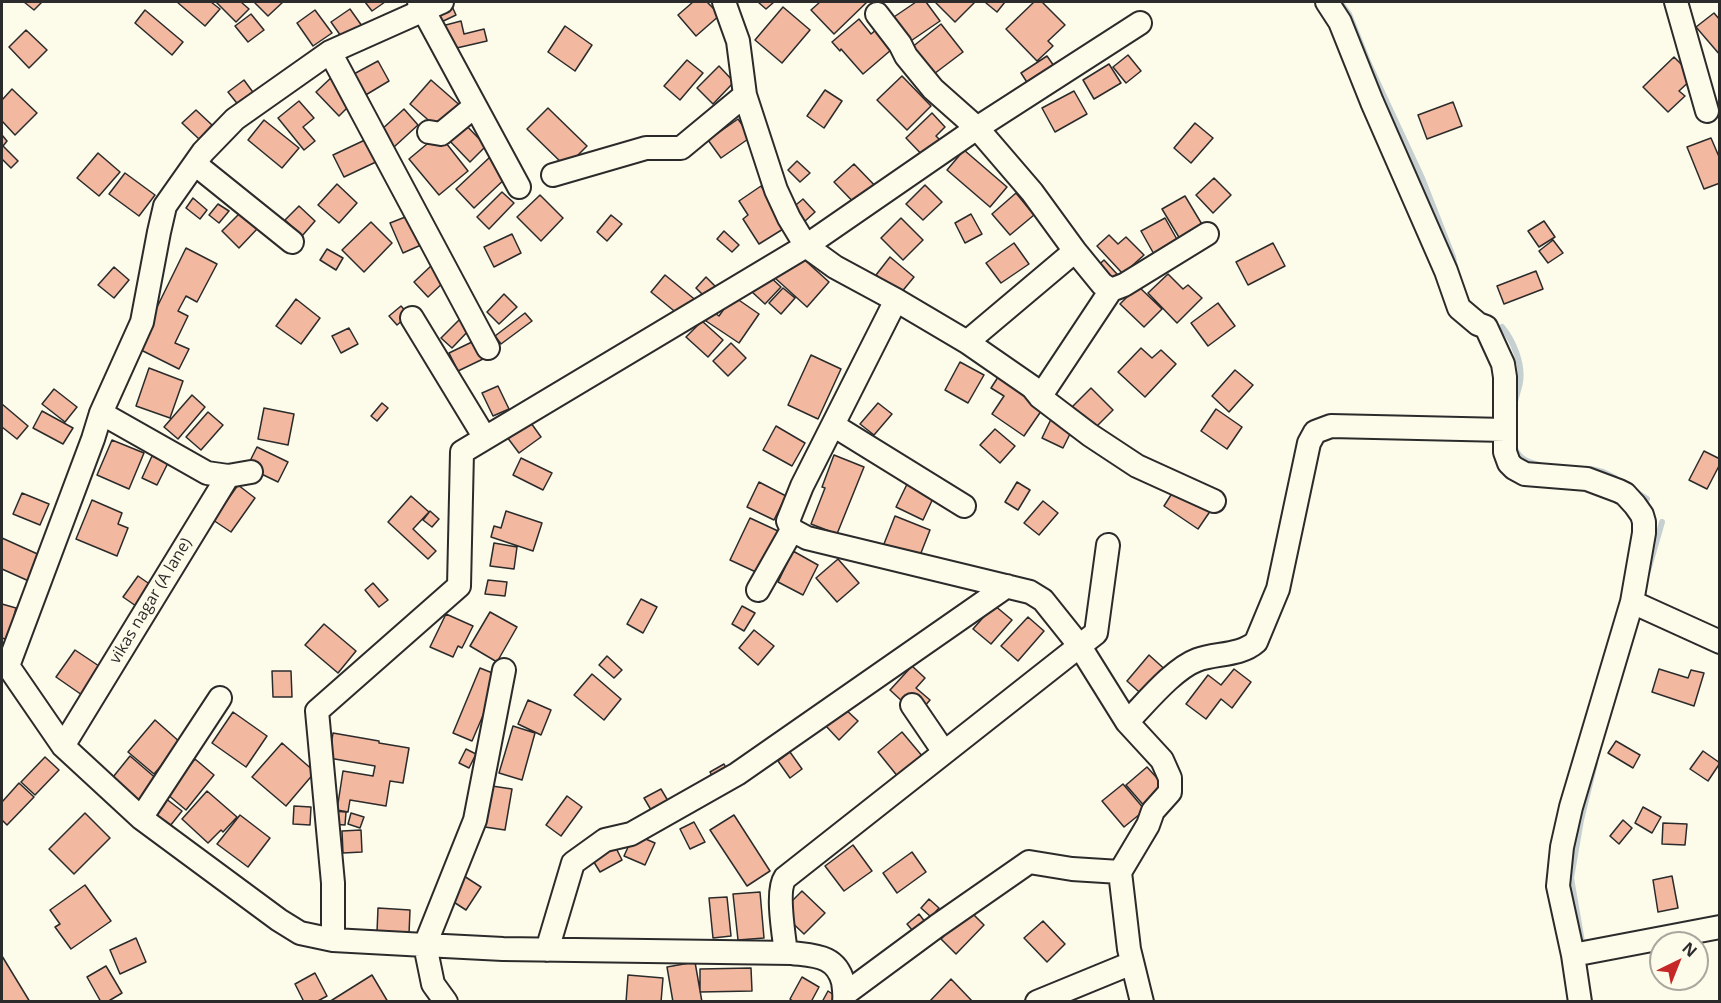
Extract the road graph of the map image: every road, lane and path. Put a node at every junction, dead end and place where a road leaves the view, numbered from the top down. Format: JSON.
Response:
{"nodes":[{"id":1,"x":724,"y":2,"type":"edge"},
{"id":2,"x":1327,"y":2,"type":"edge"},
{"id":3,"x":1676,"y":2,"type":"edge"},
{"id":4,"x":428,"y":4,"type":"edge"},
{"id":5,"x":877,"y":14,"type":"dead end"},
{"id":6,"x":1140,"y":23,"type":"dead end"},
{"id":7,"x":330,"y":52,"type":"junction"},
{"id":8,"x":745,"y":95,"type":"junction"},
{"id":9,"x":475,"y":106,"type":"junction"},
{"id":10,"x":1707,"y":111,"type":"dead end"},
{"id":11,"x":977,"y":128,"type":"junction"},
{"id":12,"x":429,"y":132,"type":"dead end"},
{"id":13,"x":195,"y":164,"type":"junction"},
{"id":14,"x":553,"y":175,"type":"dead end"},
{"id":15,"x":519,"y":187,"type":"dead end"},
{"id":16,"x":1208,"y":234,"type":"dead end"},
{"id":17,"x":291,"y":242,"type":"dead end"},
{"id":18,"x":806,"y":246,"type":"junction"},
{"id":19,"x":1075,"y":251,"type":"junction"},
{"id":20,"x":1110,"y":290,"type":"junction"},
{"id":21,"x":896,"y":300,"type":"junction"},
{"id":22,"x":412,"y":318,"type":"dead end"},
{"id":23,"x":967,"y":342,"type":"junction"},
{"id":24,"x":488,"y":348,"type":"dead end"},
{"id":25,"x":1040,"y":397,"type":"junction"},
{"id":26,"x":101,"y":413,"type":"junction"},
{"id":27,"x":833,"y":424,"type":"junction"},
{"id":28,"x":1505,"y":430,"type":"junction"},
{"id":29,"x":484,"y":438,"type":"junction"},
{"id":30,"x":251,"y":472,"type":"dead end"},
{"id":31,"x":228,"y":476,"type":"junction"},
{"id":32,"x":1214,"y":501,"type":"dead end"},
{"id":33,"x":964,"y":506,"type":"dead end"},
{"id":34,"x":792,"y":530,"type":"junction"},
{"id":35,"x":1108,"y":545,"type":"dead end"},
{"id":36,"x":1007,"y":586,"type":"junction"},
{"id":37,"x":758,"y":590,"type":"dead end"},
{"id":38,"x":1638,"y":605,"type":"junction"},
{"id":39,"x":1719,"y":642,"type":"edge"},
{"id":40,"x":1079,"y":645,"type":"junction"},
{"id":41,"x":5,"y":666,"type":"edge"},
{"id":42,"x":504,"y":670,"type":"dead end"},
{"id":43,"x":220,"y":698,"type":"dead end"},
{"id":44,"x":912,"y":705,"type":"dead end"},
{"id":45,"x":1127,"y":723,"type":"junction"},
{"id":46,"x":63,"y":746,"type":"junction"},
{"id":47,"x":944,"y":753,"type":"junction"},
{"id":48,"x":141,"y":818,"type":"junction"},
{"id":49,"x":1120,"y":872,"type":"junction"},
{"id":50,"x":1719,"y":927,"type":"edge"},
{"id":51,"x":333,"y":940,"type":"junction"},
{"id":52,"x":425,"y":945,"type":"junction"},
{"id":53,"x":547,"y":950,"type":"junction"},
{"id":54,"x":786,"y":953,"type":"junction"},
{"id":55,"x":1573,"y":955,"type":"junction"},
{"id":56,"x":1132,"y":963,"type":"junction"},
{"id":57,"x":844,"y":998,"type":"edge"},
{"id":58,"x":446,"y":1002,"type":"edge"},
{"id":59,"x":1036,"y":1002,"type":"edge"},
{"id":60,"x":1142,"y":1002,"type":"edge"},
{"id":61,"x":1580,"y":1002,"type":"edge"}],
"edges":[{"from":1,"to":8,"type":"street"},
{"from":2,"to":28,"type":"street"},
{"from":3,"to":10,"type":"street"},
{"from":4,"to":7,"type":"street"},
{"from":4,"to":9,"type":"street"},
{"from":5,"to":11,"type":"street"},
{"from":6,"to":11,"type":"street"},
{"from":7,"to":13,"type":"street"},
{"from":7,"to":24,"type":"street"},
{"from":8,"to":14,"type":"street"},
{"from":8,"to":18,"type":"street"},
{"from":9,"to":12,"type":"street"},
{"from":9,"to":15,"type":"street"},
{"from":11,"to":18,"type":"street"},
{"from":11,"to":19,"type":"street"},
{"from":13,"to":17,"type":"street"},
{"from":13,"to":26,"type":"street"},
{"from":16,"to":20,"type":"street"},
{"from":18,"to":21,"type":"street"},
{"from":18,"to":29,"type":"street"},
{"from":19,"to":20,"type":"street"},
{"from":19,"to":23,"type":"street"},
{"from":20,"to":25,"type":"street"},
{"from":21,"to":23,"type":"street"},
{"from":21,"to":27,"type":"street"},
{"from":22,"to":29,"type":"street"},
{"from":23,"to":25,"type":"street"},
{"from":25,"to":32,"type":"street"},
{"from":26,"to":31,"type":"street"},
{"from":26,"to":41,"type":"street"},
{"from":27,"to":33,"type":"street"},
{"from":27,"to":34,"type":"street"},
{"from":28,"to":38,"type":"street"},
{"from":28,"to":45,"type":"street"},
{"from":29,"to":51,"type":"street"},
{"from":30,"to":31,"type":"street"},
{"from":31,"to":46,"type":"street","name":"vikas nagar (A lane)"},
{"from":34,"to":36,"type":"street"},
{"from":34,"to":37,"type":"street"},
{"from":35,"to":40,"type":"street"},
{"from":36,"to":40,"type":"street"},
{"from":36,"to":53,"type":"street"},
{"from":38,"to":39,"type":"street"},
{"from":38,"to":55,"type":"street"},
{"from":40,"to":45,"type":"street"},
{"from":40,"to":47,"type":"street"},
{"from":41,"to":46,"type":"street"},
{"from":42,"to":52,"type":"street"},
{"from":43,"to":48,"type":"street"},
{"from":44,"to":47,"type":"street"},
{"from":45,"to":49,"type":"street"},
{"from":46,"to":48,"type":"street"},
{"from":47,"to":54,"type":"street"},
{"from":48,"to":51,"type":"street"},
{"from":49,"to":56,"type":"street"},
{"from":49,"to":57,"type":"street"},
{"from":50,"to":55,"type":"street"},
{"from":51,"to":52,"type":"street"},
{"from":52,"to":53,"type":"street"},
{"from":52,"to":58,"type":"street"},
{"from":53,"to":54,"type":"street"},
{"from":54,"to":57,"type":"street"},
{"from":55,"to":61,"type":"street"},
{"from":56,"to":59,"type":"street"},
{"from":56,"to":60,"type":"street"}]}
